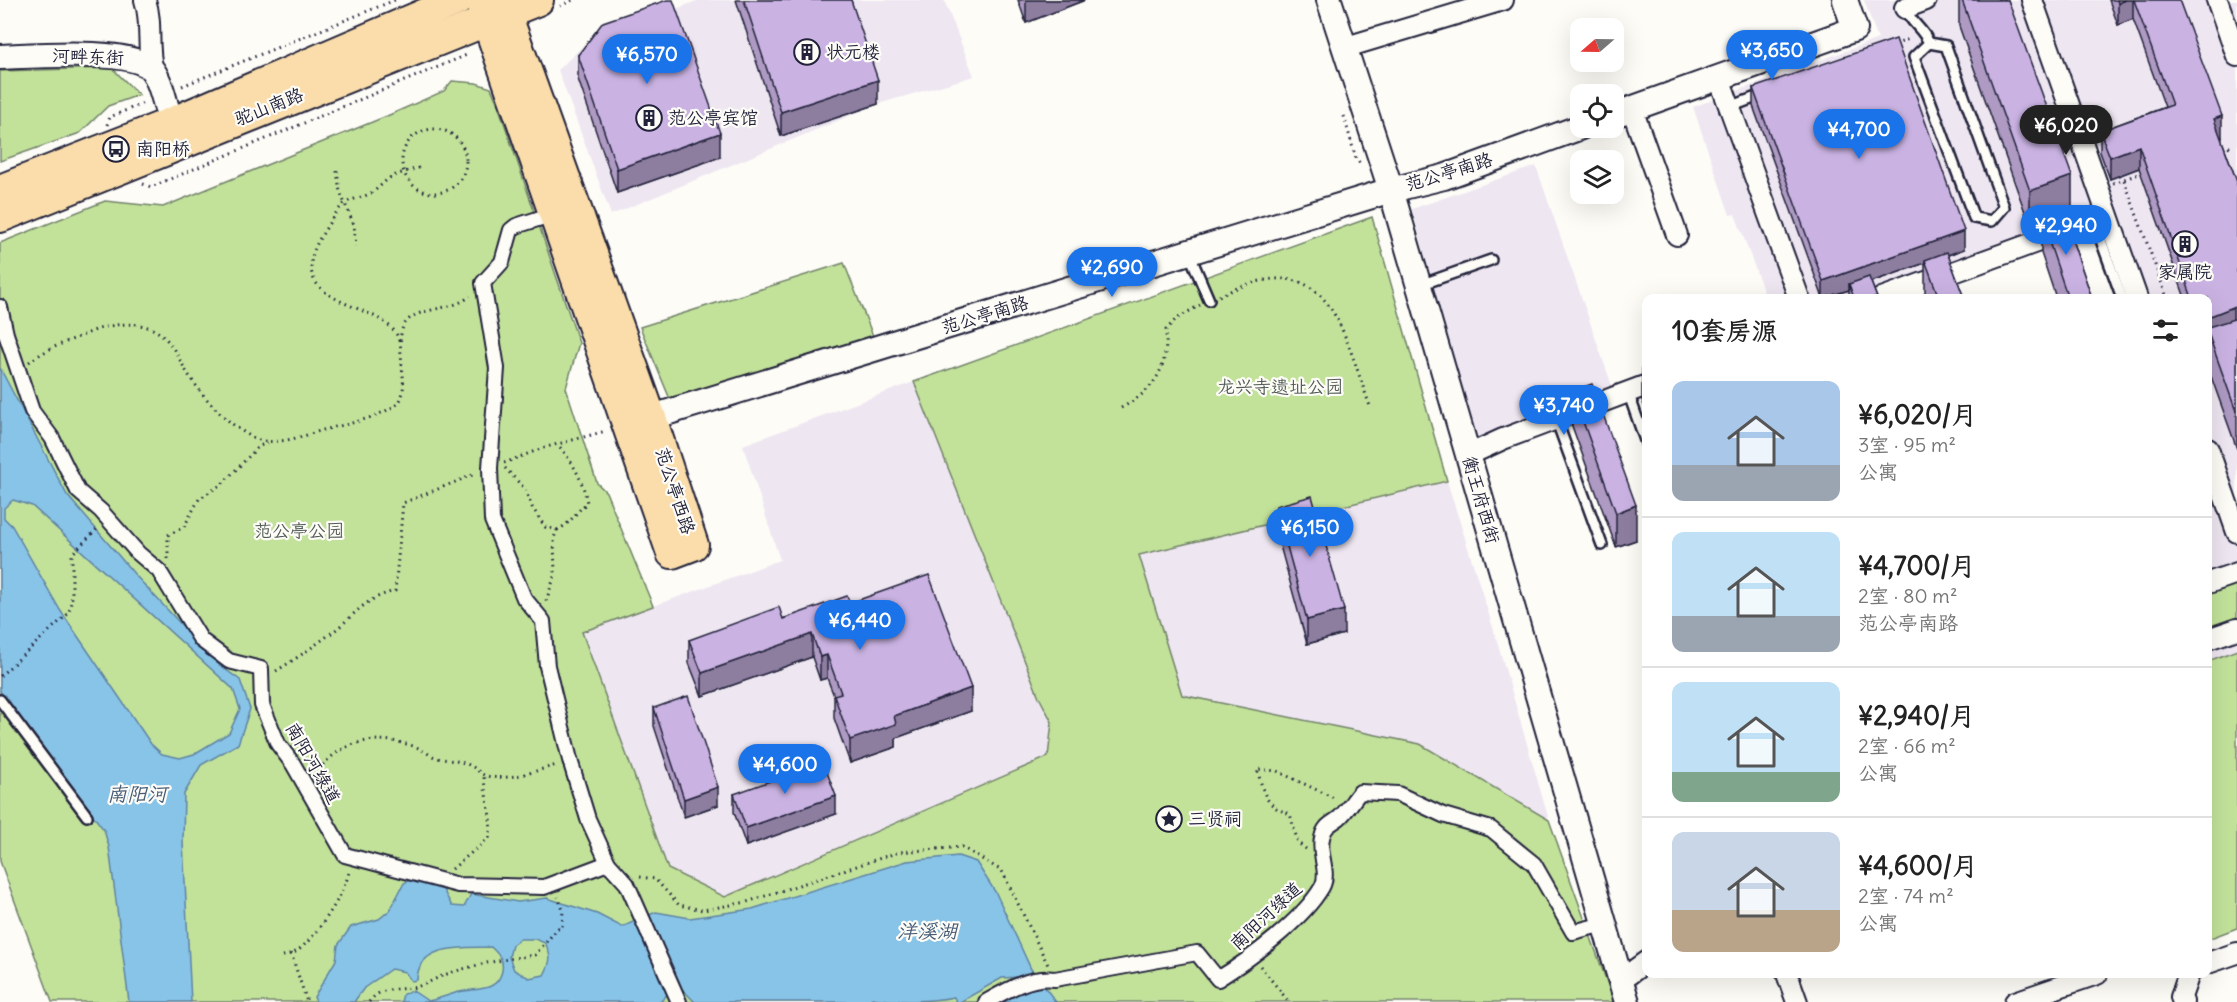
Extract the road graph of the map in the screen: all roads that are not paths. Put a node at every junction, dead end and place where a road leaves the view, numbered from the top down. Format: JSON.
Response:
{"nodes":[{"id":1,"x":145,"y":0,"type":"edge"},
{"id":2,"x":458,"y":0,"type":"edge"},
{"id":3,"x":538,"y":0,"type":"edge"},
{"id":4,"x":1329,"y":0,"type":"edge"},
{"id":5,"x":1503,"y":0,"type":"edge"},
{"id":6,"x":1845,"y":0,"type":"edge"},
{"id":7,"x":1926,"y":0,"type":"edge"},
{"id":8,"x":2032,"y":0,"type":"edge"},
{"id":9,"x":2217,"y":0,"type":"edge"},
{"id":10,"x":494,"y":8,"type":"edge"},
{"id":11,"x":1905,"y":8,"type":"joint"},
{"id":12,"x":1929,"y":43,"type":"junction"},
{"id":13,"x":1343,"y":48,"type":"junction"},
{"id":14,"x":2237,"y":56,"type":"edge"},
{"id":15,"x":0,"y":57,"type":"edge"},
{"id":16,"x":153,"y":71,"type":"junction"},
{"id":17,"x":1719,"y":78,"type":"junction"},
{"id":18,"x":1770,"y":92,"type":"edge"},
{"id":19,"x":1730,"y":107,"type":"junction"},
{"id":20,"x":1624,"y":112,"type":"edge"},
{"id":21,"x":1624,"y":114,"type":"edge"},
{"id":22,"x":171,"y":123,"type":"junction"},
{"id":23,"x":1570,"y":131,"type":"edge"},
{"id":24,"x":95,"y":161,"type":"junction"},
{"id":25,"x":0,"y":190,"type":"edge"},
{"id":26,"x":1390,"y":190,"type":"junction"},
{"id":27,"x":553,"y":214,"type":"junction"},
{"id":28,"x":0,"y":217,"type":"edge"},
{"id":29,"x":2094,"y":221,"type":"joint"},
{"id":30,"x":1677,"y":234,"type":"dead end"},
{"id":31,"x":1189,"y":252,"type":"junction"},
{"id":32,"x":1491,"y":260,"type":"dead end"},
{"id":33,"x":1418,"y":285,"type":"junction"},
{"id":34,"x":1798,"y":294,"type":"edge"},
{"id":35,"x":1893,"y":294,"type":"edge"},
{"id":36,"x":2121,"y":294,"type":"edge"},
{"id":37,"x":2136,"y":294,"type":"edge"},
{"id":38,"x":1209,"y":300,"type":"road end"},
{"id":39,"x":0,"y":308,"type":"edge"},
{"id":40,"x":1642,"y":387,"type":"edge"},
{"id":41,"x":1628,"y":392,"type":"junction"},
{"id":42,"x":1556,"y":419,"type":"junction"},
{"id":43,"x":640,"y":422,"type":"junction"},
{"id":44,"x":1642,"y":432,"type":"edge"},
{"id":45,"x":1468,"y":455,"type":"junction"},
{"id":46,"x":2212,"y":456,"type":"edge"},
{"id":47,"x":2229,"y":485,"type":"edge"},
{"id":48,"x":2237,"y":532,"type":"edge"},
{"id":49,"x":1602,"y":545,"type":"dead end"},
{"id":50,"x":2237,"y":573,"type":"edge"},
{"id":51,"x":2212,"y":582,"type":"edge"},
{"id":52,"x":2237,"y":629,"type":"edge"},
{"id":53,"x":2212,"y":638,"type":"edge"},
{"id":54,"x":0,"y":700,"type":"edge"},
{"id":55,"x":87,"y":816,"type":"dead end"},
{"id":56,"x":618,"y":873,"type":"junction"},
{"id":57,"x":1604,"y":924,"type":"junction"},
{"id":58,"x":2237,"y":953,"type":"edge"},
{"id":59,"x":2212,"y":962,"type":"edge"},
{"id":60,"x":1642,"y":963,"type":"edge"},
{"id":61,"x":1788,"y":978,"type":"edge"},
{"id":62,"x":2085,"y":978,"type":"edge"},
{"id":63,"x":2188,"y":978,"type":"edge"},
{"id":64,"x":1624,"y":991,"type":"edge"},
{"id":65,"x":679,"y":1002,"type":"edge"},
{"id":66,"x":986,"y":1002,"type":"edge"},
{"id":67,"x":1797,"y":1002,"type":"edge"},
{"id":68,"x":2015,"y":1002,"type":"edge"},
{"id":69,"x":2183,"y":1002,"type":"edge"}],
"edges":[{"from":1,"to":16,"type":"street"},
{"from":2,"to":22,"type":"main road","name":"驼山南路"},
{"from":3,"to":10,"type":"main road","name":"驼山南路"},
{"from":4,"to":13,"type":"street","name":"衡王府西街"},
{"from":5,"to":13,"type":"street"},
{"from":6,"to":17,"type":"street"},
{"from":7,"to":11,"type":"street"},
{"from":8,"to":37,"type":"street"},
{"from":9,"to":14,"type":"street"},
{"from":10,"to":24,"type":"main road","name":"驼山南路"},
{"from":10,"to":27,"type":"main road"},
{"from":10,"to":43,"type":"main road"},
{"from":11,"to":12,"type":"lane"},
{"from":12,"to":12,"type":"lane"},
{"from":13,"to":26,"type":"street","name":"衡王府西街"},
{"from":15,"to":16,"type":"street","name":"河畔东街"},
{"from":16,"to":22,"type":"street"},
{"from":17,"to":19,"type":"street"},
{"from":17,"to":20,"type":"street"},
{"from":18,"to":19,"type":"lane"},
{"from":19,"to":34,"type":"street"},
{"from":21,"to":30,"type":"street"},
{"from":22,"to":24,"type":"main road","name":"驼山南路"},
{"from":23,"to":26,"type":"street","name":"范公亭南路"},
{"from":24,"to":25,"type":"main road","name":"驼山南路"},
{"from":24,"to":28,"type":"main road","name":"驼山南路"},
{"from":26,"to":31,"type":"street","name":"范公亭南路"},
{"from":26,"to":33,"type":"street","name":"衡王府西街"},
{"from":27,"to":43,"type":"main road"},
{"from":27,"to":56,"type":"street"},
{"from":29,"to":35,"type":"street"},
{"from":29,"to":36,"type":"lane"},
{"from":31,"to":38,"type":"lane"},
{"from":31,"to":43,"type":"street","name":"范公亭南路"},
{"from":32,"to":33,"type":"lane"},
{"from":33,"to":45,"type":"street","name":"衡王府西街"},
{"from":39,"to":56,"type":"street","name":"南阳河绿道"},
{"from":40,"to":41,"type":"street"},
{"from":41,"to":42,"type":"street"},
{"from":41,"to":44,"type":"lane"},
{"from":42,"to":45,"type":"street"},
{"from":42,"to":49,"type":"lane"},
{"from":45,"to":57,"type":"street","name":"衡王府西街"},
{"from":46,"to":47,"type":"street"},
{"from":47,"to":48,"type":"street"},
{"from":50,"to":51,"type":"street"},
{"from":52,"to":53,"type":"street"},
{"from":54,"to":55,"type":"lane"},
{"from":56,"to":65,"type":"street"},
{"from":57,"to":64,"type":"street","name":"衡王府西街"},
{"from":57,"to":66,"type":"street","name":"南阳河绿道"},
{"from":58,"to":59,"type":"street"},
{"from":60,"to":64,"type":"street"},
{"from":61,"to":67,"type":"street"},
{"from":62,"to":68,"type":"street"},
{"from":63,"to":69,"type":"street"}]}
